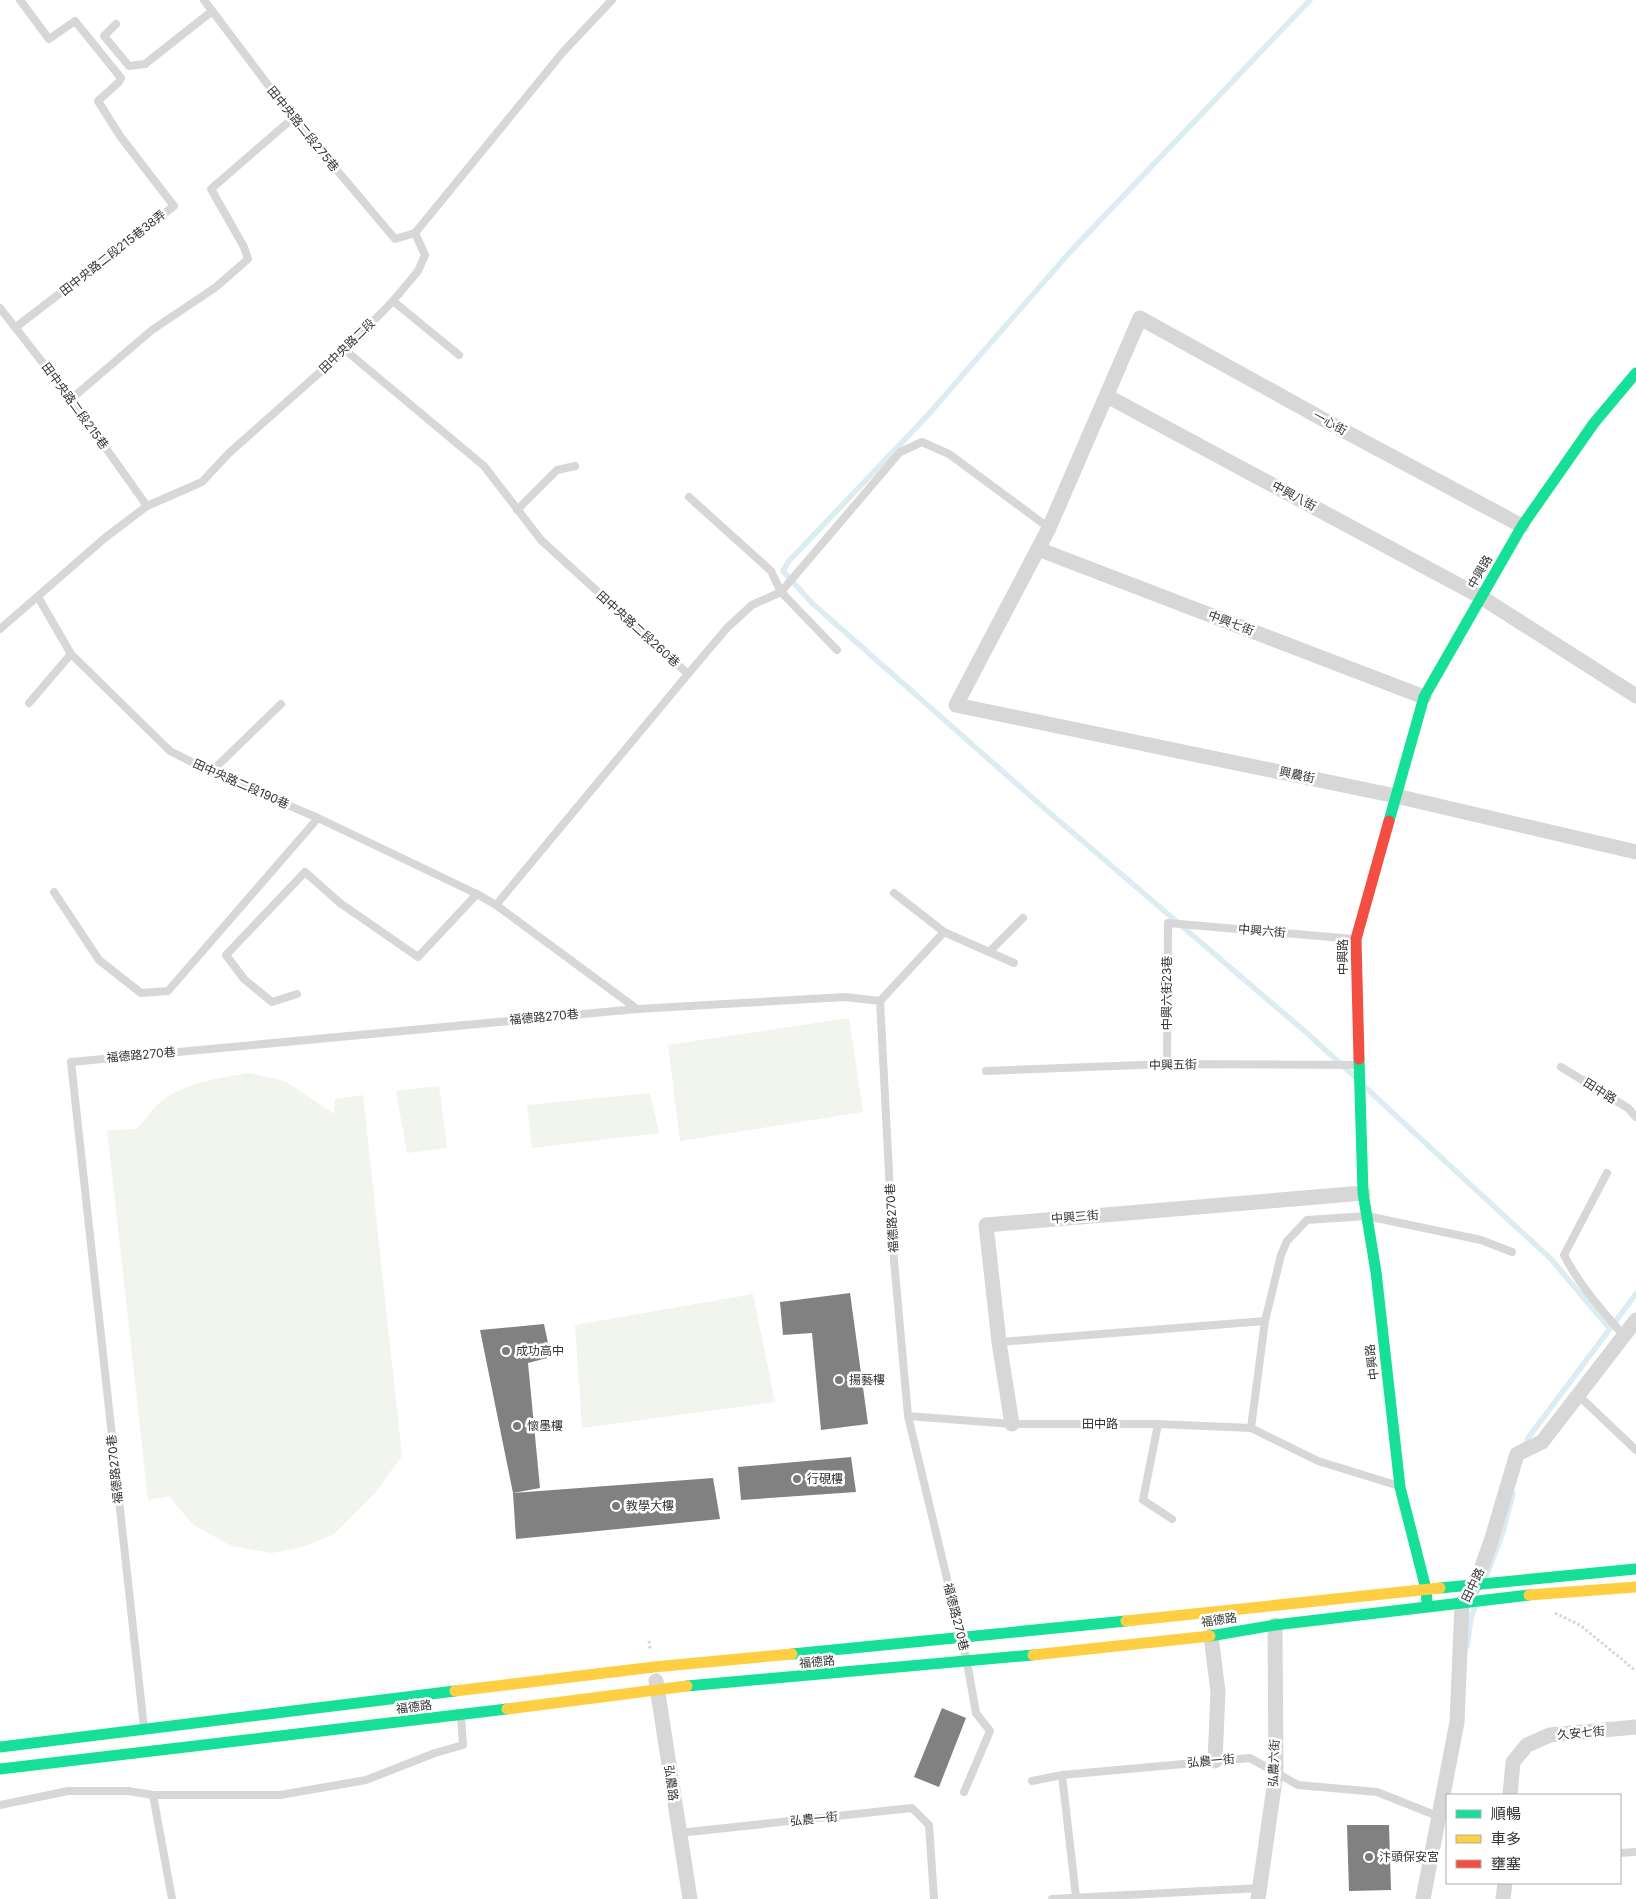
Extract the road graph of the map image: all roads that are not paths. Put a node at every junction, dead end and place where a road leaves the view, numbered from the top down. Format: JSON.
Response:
{"nodes":[{"id":1,"x":20,"y":0,"type":"edge"},
{"id":2,"x":204,"y":0,"type":"edge"},
{"id":3,"x":612,"y":0,"type":"edge"},
{"id":4,"x":212,"y":12,"type":"junction"},
{"id":5,"x":116,"y":24,"type":"dead end"},
{"id":6,"x":293,"y":118,"type":"junction"},
{"id":7,"x":415,"y":233,"type":"junction"},
{"id":8,"x":393,"y":301,"type":"junction"},
{"id":9,"x":0,"y":308,"type":"edge"},
{"id":10,"x":16,"y":327,"type":"junction"},
{"id":11,"x":345,"y":350,"type":"junction"},
{"id":12,"x":459,"y":355,"type":"dead end"},
{"id":13,"x":1636,"y":373,"type":"edge"},
{"id":14,"x":1107,"y":396,"type":"junction"},
{"id":15,"x":71,"y":399,"type":"junction"},
{"id":16,"x":574,"y":466,"type":"dead end"},
{"id":17,"x":689,"y":497,"type":"dead end"},
{"id":18,"x":147,"y":506,"type":"junction"},
{"id":19,"x":517,"y":510,"type":"junction"},
{"id":20,"x":1522,"y":526,"type":"junction"},
{"id":21,"x":1049,"y":528,"type":"junction"},
{"id":22,"x":1038,"y":549,"type":"junction"},
{"id":23,"x":781,"y":592,"type":"junction"},
{"id":24,"x":38,"y":597,"type":"junction"},
{"id":25,"x":1481,"y":597,"type":"junction"},
{"id":26,"x":0,"y":629,"type":"edge"},
{"id":27,"x":837,"y":650,"type":"dead end"},
{"id":28,"x":71,"y":654,"type":"junction"},
{"id":29,"x":688,"y":674,"type":"junction"},
{"id":30,"x":1636,"y":696,"type":"edge"},
{"id":31,"x":1424,"y":697,"type":"junction"},
{"id":32,"x":29,"y":703,"type":"dead end"},
{"id":33,"x":281,"y":704,"type":"dead end"},
{"id":34,"x":211,"y":772,"type":"junction"},
{"id":35,"x":1396,"y":796,"type":"junction"},
{"id":36,"x":318,"y":818,"type":"junction"},
{"id":37,"x":1636,"y":852,"type":"edge"},
{"id":38,"x":54,"y":892,"type":"dead end"},
{"id":39,"x":894,"y":893,"type":"dead end"},
{"id":40,"x":477,"y":894,"type":"junction"},
{"id":41,"x":496,"y":905,"type":"junction"},
{"id":42,"x":1023,"y":918,"type":"dead end"},
{"id":43,"x":1168,"y":923,"type":"joint"},
{"id":44,"x":944,"y":932,"type":"junction"},
{"id":45,"x":1356,"y":939,"type":"junction"},
{"id":46,"x":989,"y":952,"type":"junction"},
{"id":47,"x":1014,"y":963,"type":"dead end"},
{"id":48,"x":298,"y":994,"type":"dead end"},
{"id":49,"x":880,"y":1000,"type":"junction"},
{"id":50,"x":637,"y":1009,"type":"junction"},
{"id":51,"x":1167,"y":1064,"type":"junction"},
{"id":52,"x":1360,"y":1065,"type":"junction"},
{"id":53,"x":1561,"y":1067,"type":"dead end"},
{"id":54,"x":986,"y":1071,"type":"dead end"},
{"id":55,"x":1636,"y":1117,"type":"edge"},
{"id":56,"x":1607,"y":1173,"type":"dead end"},
{"id":57,"x":1363,"y":1193,"type":"junction"},
{"id":58,"x":1367,"y":1216,"type":"junction"},
{"id":59,"x":1512,"y":1252,"type":"dead end"},
{"id":60,"x":1636,"y":1320,"type":"edge"},
{"id":61,"x":1265,"y":1321,"type":"junction"},
{"id":62,"x":1623,"y":1335,"type":"junction"},
{"id":63,"x":999,"y":1342,"type":"junction"},
{"id":64,"x":1578,"y":1395,"type":"junction"},
{"id":65,"x":908,"y":1416,"type":"junction"},
{"id":66,"x":1012,"y":1424,"type":"junction"},
{"id":67,"x":1158,"y":1424,"type":"junction"},
{"id":68,"x":1250,"y":1428,"type":"junction"},
{"id":69,"x":1636,"y":1450,"type":"edge"},
{"id":70,"x":1400,"y":1487,"type":"junction"},
{"id":71,"x":1172,"y":1519,"type":"dead end"},
{"id":72,"x":1636,"y":1569,"type":"edge"},
{"id":73,"x":1476,"y":1584,"type":"junction"},
{"id":74,"x":1636,"y":1587,"type":"edge"},
{"id":75,"x":1426,"y":1589,"type":"junction"},
{"id":76,"x":1462,"y":1604,"type":"junction"},
{"id":77,"x":1427,"y":1608,"type":"junction"},
{"id":78,"x":1275,"y":1625,"type":"junction"},
{"id":79,"x":1211,"y":1636,"type":"junction"},
{"id":80,"x":960,"y":1638,"type":"junction"},
{"id":81,"x":967,"y":1662,"type":"junction"},
{"id":82,"x":654,"y":1667,"type":"junction"},
{"id":83,"x":658,"y":1689,"type":"junction"},
{"id":84,"x":461,"y":1715,"type":"junction"},
{"id":85,"x":1636,"y":1728,"type":"edge"},
{"id":86,"x":144,"y":1729,"type":"junction"},
{"id":87,"x":0,"y":1747,"type":"edge"},
{"id":88,"x":1215,"y":1761,"type":"junction"},
{"id":89,"x":0,"y":1769,"type":"edge"},
{"id":90,"x":1276,"y":1773,"type":"junction"},
{"id":91,"x":1062,"y":1775,"type":"junction"},
{"id":92,"x":1032,"y":1781,"type":"dead end"},
{"id":93,"x":964,"y":1792,"type":"dead end"},
{"id":94,"x":1510,"y":1794,"type":"edge"},
{"id":95,"x":153,"y":1795,"type":"junction"},
{"id":96,"x":0,"y":1805,"type":"edge"},
{"id":97,"x":1440,"y":1817,"type":"junction"},
{"id":98,"x":679,"y":1833,"type":"junction"},
{"id":99,"x":1636,"y":1852,"type":"edge"},
{"id":100,"x":1621,"y":1853,"type":"edge"},
{"id":101,"x":1504,"y":1884,"type":"edge"},
{"id":102,"x":1259,"y":1894,"type":"edge"},
{"id":103,"x":1076,"y":1897,"type":"junction"},
{"id":104,"x":172,"y":1899,"type":"edge"},
{"id":105,"x":690,"y":1899,"type":"edge"},
{"id":106,"x":934,"y":1899,"type":"edge"},
{"id":107,"x":1052,"y":1899,"type":"edge"},
{"id":108,"x":1423,"y":1899,"type":"edge"},
{"id":109,"x":1503,"y":1899,"type":"edge"}],
"edges":[{"from":1,"to":10,"type":"lane","name":"田中央路二段215巷38弄"},
{"from":2,"to":4,"type":"lane","name":"田中央路二段275巷"},
{"from":3,"to":7,"type":"lane"},
{"from":4,"to":5,"type":"lane"},
{"from":4,"to":6,"type":"lane","name":"田中央路二段275巷"},
{"from":6,"to":7,"type":"lane","name":"田中央路二段275巷"},
{"from":6,"to":15,"type":"lane"},
{"from":7,"to":8,"type":"lane","name":"田中央路二段"},
{"from":8,"to":11,"type":"lane","name":"田中央路二段"},
{"from":8,"to":12,"type":"lane"},
{"from":9,"to":10,"type":"lane","name":"田中央路二段215巷"},
{"from":10,"to":15,"type":"lane","name":"田中央路二段215巷"},
{"from":11,"to":18,"type":"lane","name":"田中央路二段"},
{"from":11,"to":19,"type":"lane","name":"田中央路二段260巷"},
{"from":13,"to":20,"type":"street","name":"中興路"},
{"from":14,"to":20,"type":"street","name":"一心街"},
{"from":14,"to":21,"type":"street"},
{"from":14,"to":25,"type":"street","name":"中興八街"},
{"from":15,"to":18,"type":"lane","name":"田中央路二段215巷"},
{"from":16,"to":19,"type":"lane"},
{"from":17,"to":23,"type":"lane"},
{"from":18,"to":24,"type":"lane","name":"田中央路二段"},
{"from":19,"to":29,"type":"lane","name":"田中央路二段260巷"},
{"from":20,"to":25,"type":"street","name":"中興路"},
{"from":21,"to":22,"type":"street"},
{"from":21,"to":23,"type":"lane","name":"田中央路二段260巷"},
{"from":22,"to":31,"type":"street","name":"中興七街"},
{"from":22,"to":35,"type":"street","name":"興農街"},
{"from":23,"to":27,"type":"lane"},
{"from":23,"to":29,"type":"lane","name":"田中央路二段260巷"},
{"from":24,"to":26,"type":"lane","name":"田中央路二段"},
{"from":24,"to":28,"type":"lane","name":"田中央路二段190巷"},
{"from":25,"to":30,"type":"street","name":"中興八街"},
{"from":25,"to":31,"type":"street","name":"中興路"},
{"from":28,"to":32,"type":"lane"},
{"from":28,"to":34,"type":"lane","name":"田中央路二段190巷"},
{"from":29,"to":41,"type":"lane"},
{"from":31,"to":35,"type":"street","name":"中興路"},
{"from":33,"to":34,"type":"lane"},
{"from":34,"to":36,"type":"lane","name":"田中央路二段190巷"},
{"from":35,"to":37,"type":"street","name":"興農街"},
{"from":35,"to":45,"type":"street","name":"中興路"},
{"from":36,"to":38,"type":"lane"},
{"from":36,"to":40,"type":"lane","name":"田中央路二段190巷"},
{"from":39,"to":44,"type":"lane"},
{"from":40,"to":41,"type":"lane","name":"田中央路二段190巷"},
{"from":40,"to":48,"type":"lane"},
{"from":41,"to":50,"type":"lane","name":"田中央路二段190巷"},
{"from":42,"to":46,"type":"lane"},
{"from":43,"to":45,"type":"lane","name":"中興六街"},
{"from":43,"to":51,"type":"lane","name":"中興六街23巷"},
{"from":44,"to":46,"type":"lane"},
{"from":44,"to":49,"type":"lane"},
{"from":45,"to":52,"type":"street","name":"中興路"},
{"from":46,"to":47,"type":"lane"},
{"from":49,"to":50,"type":"lane","name":"福德路270巷"},
{"from":49,"to":65,"type":"lane","name":"福德路270巷"},
{"from":50,"to":86,"type":"lane","name":"福德路270巷"},
{"from":51,"to":52,"type":"lane","name":"中興五街"},
{"from":51,"to":54,"type":"lane","name":"中興五街"},
{"from":52,"to":57,"type":"street","name":"中興路"},
{"from":53,"to":55,"type":"lane","name":"田中路"},
{"from":56,"to":62,"type":"lane"},
{"from":57,"to":58,"type":"street","name":"中興路"},
{"from":57,"to":63,"type":"street","name":"中興三街"},
{"from":58,"to":59,"type":"lane"},
{"from":58,"to":61,"type":"lane"},
{"from":58,"to":70,"type":"street","name":"中興路"},
{"from":60,"to":62,"type":"street","name":"田中路"},
{"from":61,"to":63,"type":"lane"},
{"from":61,"to":68,"type":"lane"},
{"from":62,"to":64,"type":"street","name":"田中路"},
{"from":63,"to":66,"type":"street","name":"中興三街"},
{"from":64,"to":69,"type":"lane"},
{"from":64,"to":73,"type":"street","name":"田中路"},
{"from":65,"to":66,"type":"lane","name":"田中路"},
{"from":65,"to":80,"type":"lane","name":"福德路270巷"},
{"from":66,"to":67,"type":"lane","name":"田中路"},
{"from":67,"to":68,"type":"lane","name":"田中路"},
{"from":67,"to":71,"type":"lane"},
{"from":68,"to":70,"type":"lane","name":"田中路"},
{"from":70,"to":75,"type":"street","name":"中興路"},
{"from":72,"to":73,"type":"street","name":"福德路"},
{"from":73,"to":75,"type":"street","name":"福德路"},
{"from":73,"to":76,"type":"street","name":"田中路"},
{"from":74,"to":76,"type":"street","name":"福德路"},
{"from":75,"to":77,"type":"street","name":"中興路"},
{"from":75,"to":80,"type":"street","name":"福德路"},
{"from":76,"to":77,"type":"street","name":"福德路"},
{"from":76,"to":97,"type":"street","name":"田中路"},
{"from":77,"to":78,"type":"street","name":"福德路"},
{"from":78,"to":79,"type":"street","name":"福德路"},
{"from":78,"to":90,"type":"street","name":"弘農六街"},
{"from":79,"to":81,"type":"street","name":"福德路"},
{"from":79,"to":88,"type":"street"},
{"from":80,"to":81,"type":"lane","name":"福德路270巷"},
{"from":80,"to":82,"type":"street","name":"福德路"},
{"from":81,"to":83,"type":"street","name":"福德路"},
{"from":81,"to":93,"type":"lane","name":"福德路270巷"},
{"from":82,"to":83,"type":"street","name":"弘農路"},
{"from":82,"to":86,"type":"street","name":"福德路"},
{"from":83,"to":84,"type":"street","name":"福德路"},
{"from":83,"to":98,"type":"street","name":"弘農路"},
{"from":84,"to":89,"type":"street","name":"福德路"},
{"from":84,"to":95,"type":"lane"},
{"from":85,"to":94,"type":"street","name":"久安七街"},
{"from":86,"to":87,"type":"street","name":"福德路"},
{"from":88,"to":90,"type":"lane","name":"弘農一街"},
{"from":88,"to":91,"type":"lane","name":"弘農一街"},
{"from":90,"to":97,"type":"lane","name":"弘農一街"},
{"from":90,"to":102,"type":"street","name":"弘農六街"},
{"from":91,"to":92,"type":"lane","name":"弘農一街"},
{"from":91,"to":103,"type":"lane"},
{"from":95,"to":96,"type":"lane"},
{"from":95,"to":104,"type":"lane"},
{"from":97,"to":108,"type":"street","name":"田中路"},
{"from":98,"to":105,"type":"street","name":"弘農路"},
{"from":98,"to":106,"type":"lane","name":"弘農一街"},
{"from":99,"to":100,"type":"lane"},
{"from":101,"to":109,"type":"street"},
{"from":102,"to":103,"type":"lane"},
{"from":103,"to":107,"type":"lane"}]}
